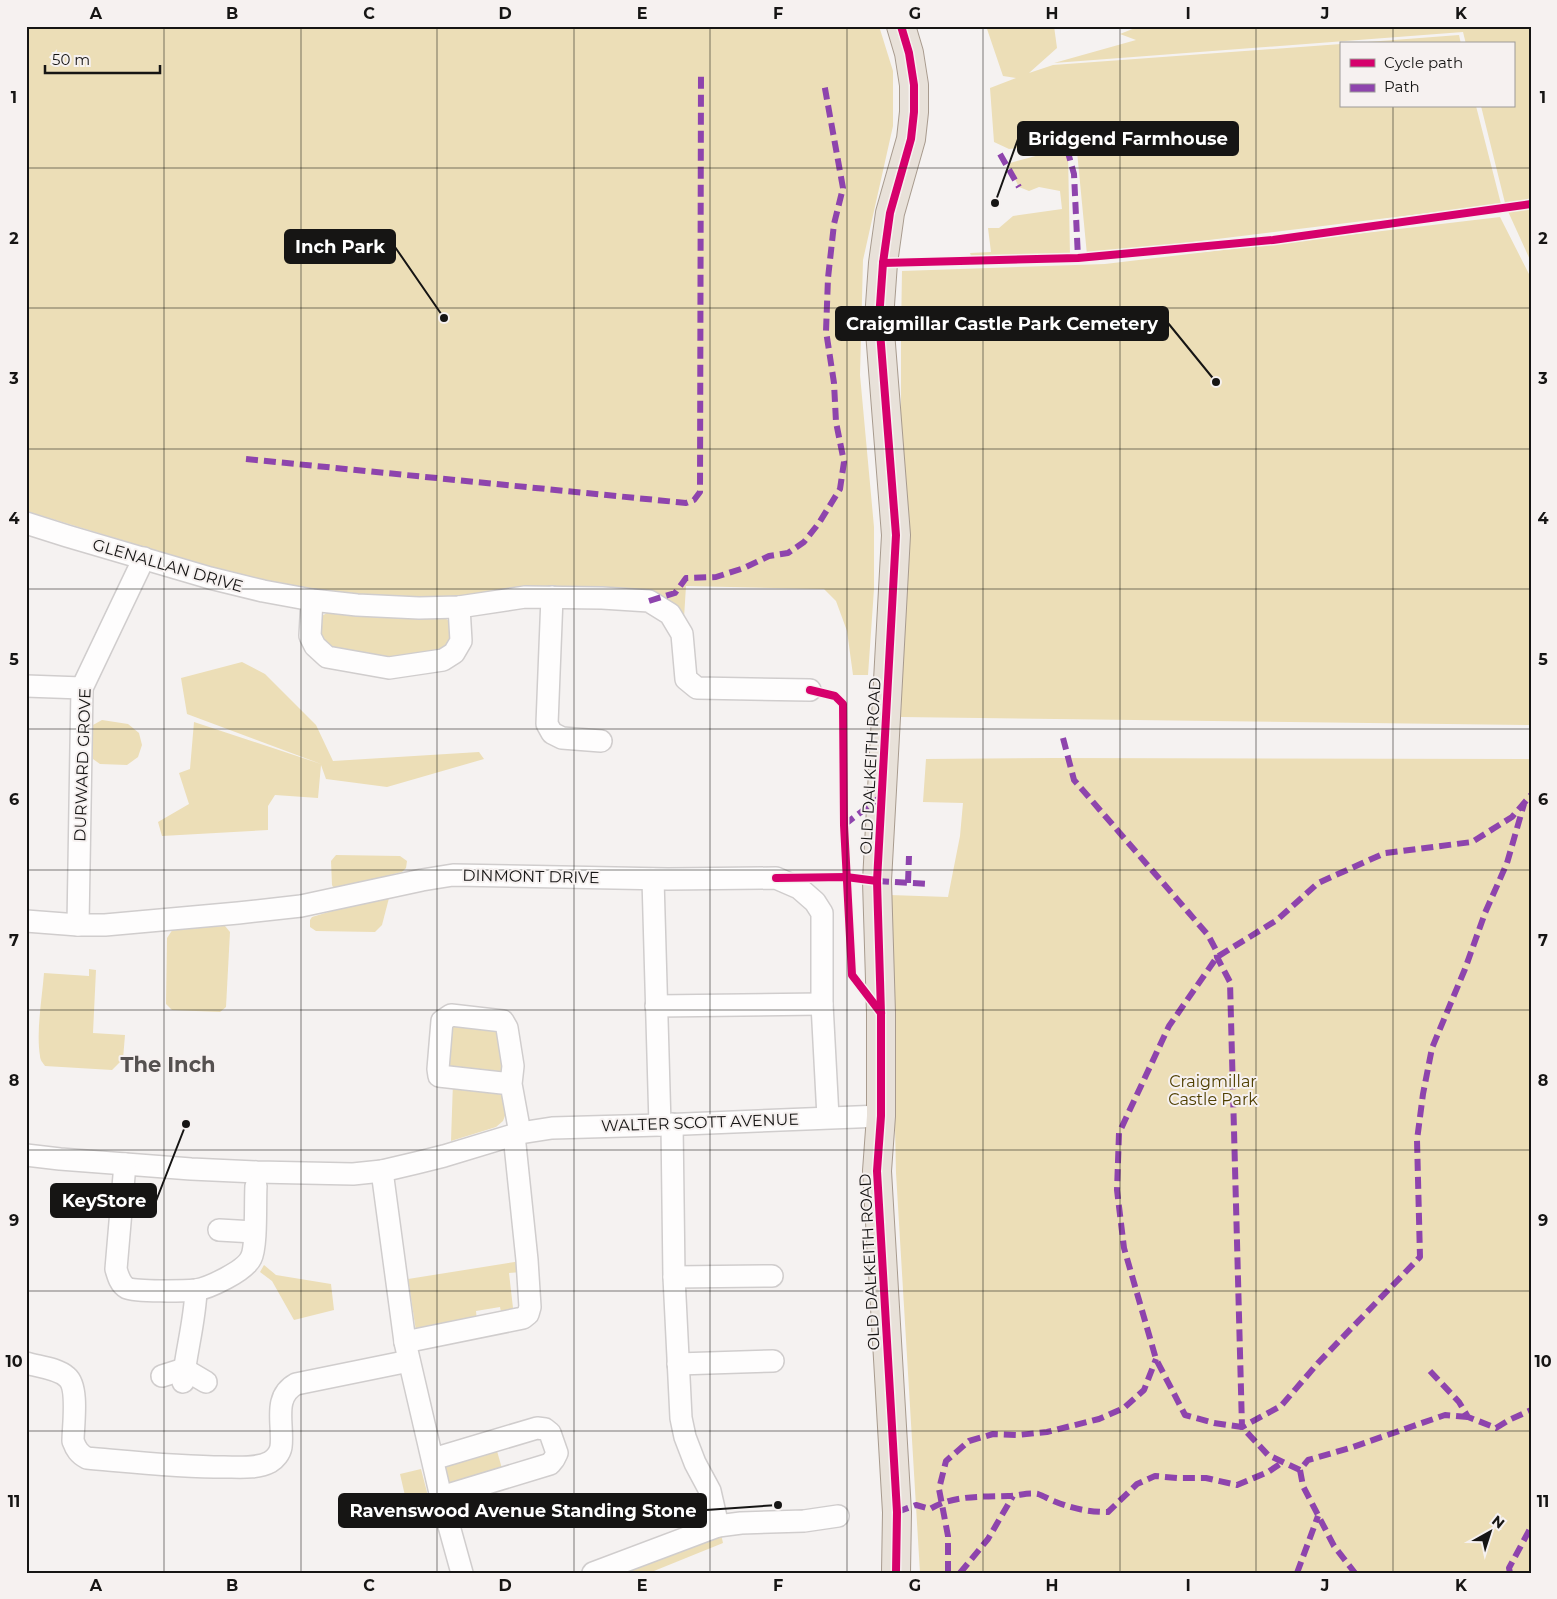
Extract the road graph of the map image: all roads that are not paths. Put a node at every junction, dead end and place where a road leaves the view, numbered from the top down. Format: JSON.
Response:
{"nodes":[{"id":1,"x":901,"y":26,"type":"edge"},
{"id":2,"x":26,"y":523,"type":"edge"},
{"id":3,"x":144,"y":558,"type":"junction"},
{"id":4,"x":552,"y":597,"type":"junction"},
{"id":5,"x":312,"y":600,"type":"junction"},
{"id":6,"x":459,"y":607,"type":"junction"},
{"id":7,"x":26,"y":686,"type":"edge"},
{"id":8,"x":82,"y":688,"type":"junction"},
{"id":9,"x":810,"y":690,"type":"dead end"},
{"id":10,"x":601,"y":740,"type":"dead end"},
{"id":11,"x":653,"y":879,"type":"junction"},
{"id":12,"x":26,"y":921,"type":"edge"},
{"id":13,"x":78,"y":925,"type":"junction"},
{"id":14,"x":822,"y":1004,"type":"junction"},
{"id":15,"x":656,"y":1006,"type":"junction"},
{"id":16,"x":510,"y":1084,"type":"dead end"},
{"id":17,"x":881,"y":1116,"type":"junction"},
{"id":18,"x":828,"y":1117,"type":"junction"},
{"id":19,"x":666,"y":1124,"type":"junction"},
{"id":20,"x":517,"y":1134,"type":"junction"},
{"id":21,"x":26,"y":1155,"type":"edge"},
{"id":22,"x":125,"y":1164,"type":"junction"},
{"id":23,"x":382,"y":1171,"type":"junction"},
{"id":24,"x":256,"y":1186,"type":"dead end"},
{"id":25,"x":219,"y":1230,"type":"dead end"},
{"id":26,"x":254,"y":1232,"type":"junction"},
{"id":27,"x":772,"y":1276,"type":"dead end"},
{"id":28,"x":674,"y":1277,"type":"junction"},
{"id":29,"x":196,"y":1290,"type":"junction"},
{"id":30,"x":407,"y":1351,"type":"junction"},
{"id":31,"x":773,"y":1361,"type":"dead end"},
{"id":32,"x":26,"y":1363,"type":"edge"},
{"id":33,"x":678,"y":1364,"type":"junction"},
{"id":34,"x":162,"y":1376,"type":"dead end"},
{"id":35,"x":183,"y":1376,"type":"junction"},
{"id":36,"x":206,"y":1382,"type":"dead end"},
{"id":37,"x":433,"y":1459,"type":"junction"},
{"id":38,"x":441,"y":1497,"type":"junction"},
{"id":39,"x":838,"y":1516,"type":"dead end"},
{"id":40,"x":718,"y":1526,"type":"junction"},
{"id":41,"x":462,"y":1573,"type":"edge"},
{"id":42,"x":593,"y":1573,"type":"edge"},
{"id":43,"x":896,"y":1573,"type":"edge"}],
"edges":[{"from":1,"to":17,"type":"main road","name":"OLD DALKEITH ROAD"},
{"from":2,"to":3,"type":"street","name":"GLENALLAN DRIVE"},
{"from":3,"to":5,"type":"street","name":"GLENALLAN DRIVE"},
{"from":3,"to":8,"type":"street","name":"DURWARD GROVE"},
{"from":4,"to":6,"type":"street","name":"GLENALLAN DRIVE"},
{"from":4,"to":9,"type":"street","name":"GLENALLAN DRIVE"},
{"from":4,"to":10,"type":"street"},
{"from":5,"to":6,"type":"street","name":"GLENALLAN DRIVE"},
{"from":5,"to":6,"type":"street"},
{"from":7,"to":8,"type":"street"},
{"from":8,"to":13,"type":"street","name":"DURWARD GROVE"},
{"from":11,"to":13,"type":"street","name":"DINMONT DRIVE"},
{"from":11,"to":14,"type":"street","name":"DINMONT DRIVE"},
{"from":11,"to":15,"type":"street"},
{"from":12,"to":13,"type":"street","name":"DINMONT DRIVE"},
{"from":14,"to":15,"type":"street"},
{"from":14,"to":18,"type":"street","name":"DINMONT DRIVE"},
{"from":15,"to":19,"type":"street"},
{"from":16,"to":20,"type":"street"},
{"from":17,"to":18,"type":"street","name":"WALTER SCOTT AVENUE"},
{"from":17,"to":43,"type":"main road","name":"OLD DALKEITH ROAD"},
{"from":18,"to":19,"type":"street","name":"WALTER SCOTT AVENUE"},
{"from":19,"to":20,"type":"street","name":"WALTER SCOTT AVENUE"},
{"from":19,"to":28,"type":"street"},
{"from":20,"to":23,"type":"street","name":"WALTER SCOTT AVENUE"},
{"from":20,"to":30,"type":"street"},
{"from":21,"to":22,"type":"street","name":"WALTER SCOTT AVENUE"},
{"from":22,"to":23,"type":"street","name":"WALTER SCOTT AVENUE"},
{"from":22,"to":29,"type":"street"},
{"from":23,"to":30,"type":"street"},
{"from":24,"to":26,"type":"street"},
{"from":25,"to":26,"type":"street"},
{"from":26,"to":29,"type":"street"},
{"from":27,"to":28,"type":"street"},
{"from":28,"to":33,"type":"street"},
{"from":29,"to":35,"type":"street"},
{"from":30,"to":32,"type":"street"},
{"from":30,"to":37,"type":"street"},
{"from":31,"to":33,"type":"street"},
{"from":33,"to":40,"type":"street"},
{"from":34,"to":35,"type":"street"},
{"from":35,"to":36,"type":"street"},
{"from":37,"to":38,"type":"street"},
{"from":37,"to":38,"type":"street"},
{"from":38,"to":41,"type":"street"},
{"from":39,"to":40,"type":"street"},
{"from":40,"to":42,"type":"street"}]}
